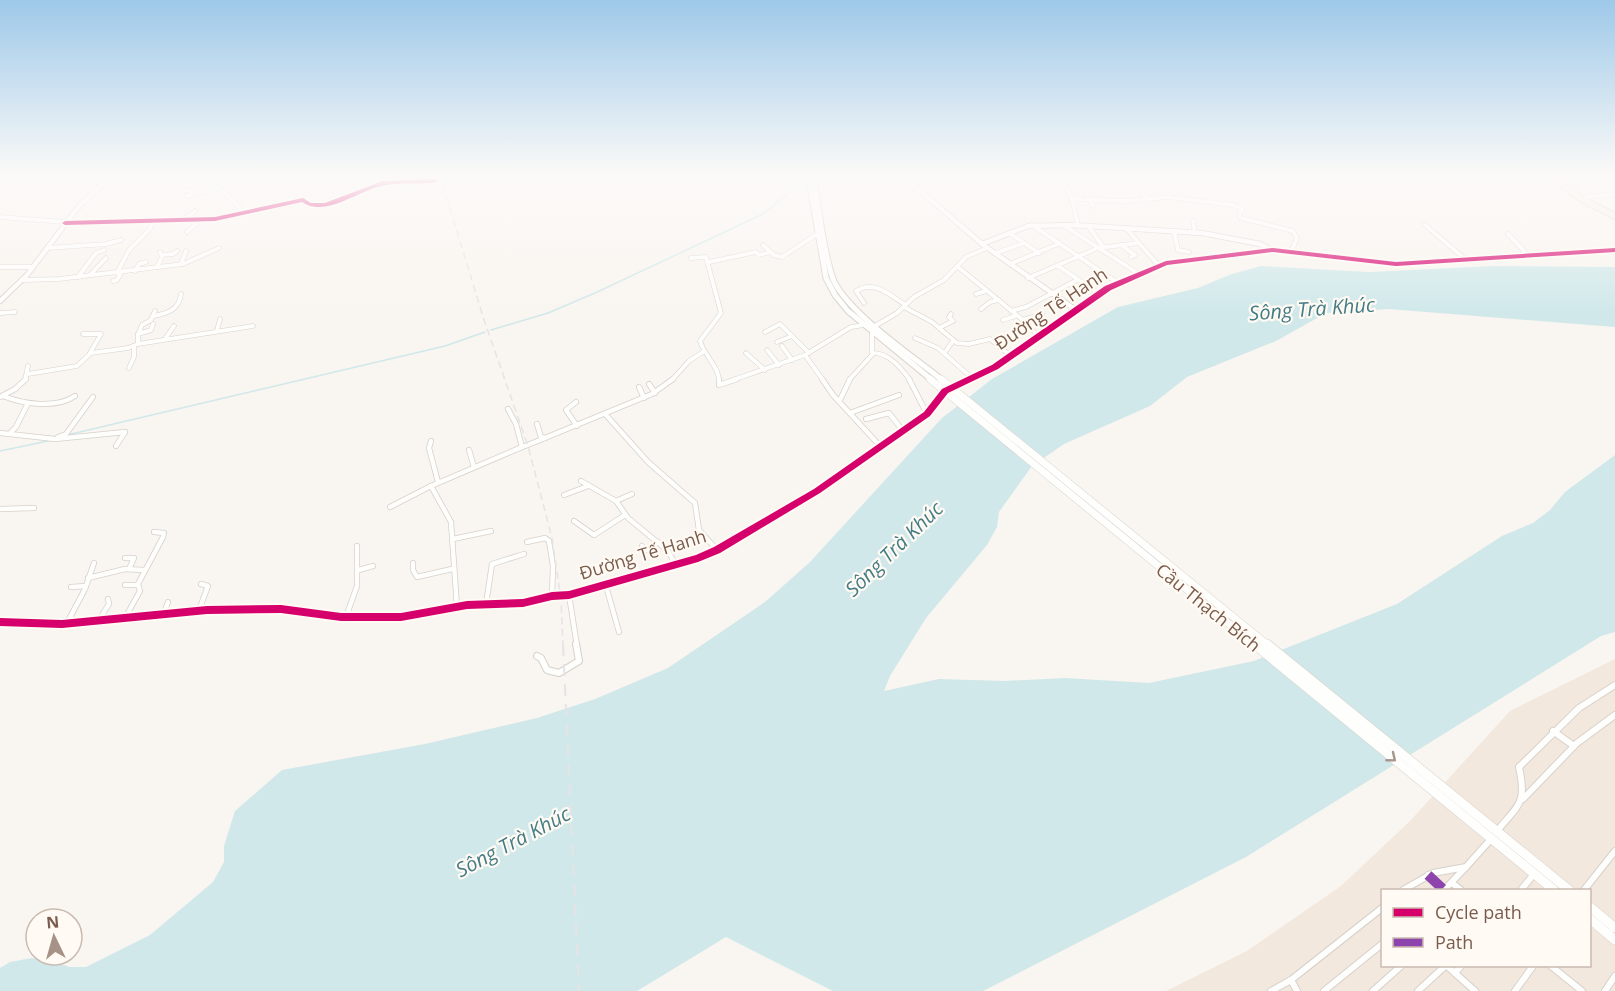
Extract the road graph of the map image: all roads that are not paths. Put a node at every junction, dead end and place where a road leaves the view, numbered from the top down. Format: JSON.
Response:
{"nodes":[{"id":1,"x":46,"y":221,"type":"edge"},
{"id":2,"x":117,"y":221,"type":"edge"},
{"id":3,"x":153,"y":221,"type":"edge"},
{"id":4,"x":199,"y":221,"type":"edge"},
{"id":5,"x":816,"y":221,"type":"edge"},
{"id":6,"x":820,"y":221,"type":"edge"},
{"id":7,"x":956,"y":221,"type":"edge"},
{"id":8,"x":1077,"y":221,"type":"edge"},
{"id":9,"x":1193,"y":221,"type":"dead end"},
{"id":10,"x":1255,"y":221,"type":"edge"},
{"id":11,"x":65,"y":223,"type":"junction"},
{"id":12,"x":1163,"y":223,"type":"dead end"},
{"id":13,"x":1424,"y":224,"type":"dead end"},
{"id":14,"x":1032,"y":225,"type":"junction"},
{"id":15,"x":1063,"y":225,"type":"junction"},
{"id":16,"x":1078,"y":225,"type":"junction"},
{"id":17,"x":1089,"y":227,"type":"junction"},
{"id":18,"x":1126,"y":228,"type":"junction"},
{"id":19,"x":1163,"y":230,"type":"junction"},
{"id":20,"x":1174,"y":231,"type":"junction"},
{"id":21,"x":187,"y":232,"type":"dead end"},
{"id":22,"x":1009,"y":233,"type":"junction"},
{"id":23,"x":1195,"y":233,"type":"junction"},
{"id":24,"x":817,"y":234,"type":"junction"},
{"id":25,"x":1508,"y":234,"type":"dead end"},
{"id":26,"x":121,"y":240,"type":"dead end"},
{"id":27,"x":1024,"y":243,"type":"junction"},
{"id":28,"x":1139,"y":243,"type":"junction"},
{"id":29,"x":982,"y":244,"type":"junction"},
{"id":30,"x":1058,"y":244,"type":"junction"},
{"id":31,"x":90,"y":245,"type":"junction"},
{"id":32,"x":763,"y":245,"type":"dead end"},
{"id":33,"x":1121,"y":245,"type":"junction"},
{"id":34,"x":47,"y":248,"type":"junction"},
{"id":35,"x":219,"y":248,"type":"dead end"},
{"id":36,"x":987,"y":248,"type":"junction"},
{"id":37,"x":1101,"y":248,"type":"junction"},
{"id":38,"x":104,"y":250,"type":"dead end"},
{"id":39,"x":1273,"y":250,"type":"junction"},
{"id":40,"x":1615,"y":250,"type":"edge"},
{"id":41,"x":177,"y":251,"type":"dead end"},
{"id":42,"x":186,"y":251,"type":"dead end"},
{"id":43,"x":83,"y":252,"type":"dead end"},
{"id":44,"x":771,"y":252,"type":"junction"},
{"id":45,"x":1189,"y":252,"type":"dead end"},
{"id":46,"x":1288,"y":252,"type":"junction"},
{"id":47,"x":1038,"y":253,"type":"junction"},
{"id":48,"x":996,"y":254,"type":"junction"},
{"id":49,"x":1528,"y":255,"type":"junction"},
{"id":50,"x":1131,"y":257,"type":"dead end"},
{"id":51,"x":106,"y":258,"type":"dead end"},
{"id":52,"x":691,"y":258,"type":"dead end"},
{"id":53,"x":1080,"y":258,"type":"junction"},
{"id":54,"x":1466,"y":259,"type":"junction"},
{"id":55,"x":146,"y":262,"type":"dead end"},
{"id":56,"x":709,"y":262,"type":"junction"},
{"id":57,"x":181,"y":264,"type":"junction"},
{"id":58,"x":1010,"y":264,"type":"junction"},
{"id":59,"x":1058,"y":266,"type":"junction"},
{"id":60,"x":1159,"y":266,"type":"junction"},
{"id":61,"x":0,"y":267,"type":"edge"},
{"id":62,"x":33,"y":267,"type":"junction"},
{"id":63,"x":157,"y":267,"type":"junction"},
{"id":64,"x":958,"y":267,"type":"junction"},
{"id":65,"x":135,"y":271,"type":"junction"},
{"id":66,"x":119,"y":273,"type":"junction"},
{"id":67,"x":1139,"y":274,"type":"junction"},
{"id":68,"x":90,"y":276,"type":"junction"},
{"id":69,"x":78,"y":277,"type":"junction"},
{"id":70,"x":1028,"y":278,"type":"junction"},
{"id":71,"x":22,"y":280,"type":"junction"},
{"id":72,"x":1077,"y":280,"type":"junction"},
{"id":73,"x":113,"y":281,"type":"dead end"},
{"id":74,"x":1117,"y":282,"type":"junction"},
{"id":75,"x":986,"y":291,"type":"junction"},
{"id":76,"x":181,"y":294,"type":"dead end"},
{"id":77,"x":976,"y":294,"type":"dead end"},
{"id":78,"x":1052,"y":294,"type":"junction"},
{"id":79,"x":1100,"y":294,"type":"junction"},
{"id":80,"x":998,"y":300,"type":"junction"},
{"id":81,"x":0,"y":301,"type":"edge"},
{"id":82,"x":864,"y":303,"type":"dead end"},
{"id":83,"x":905,"y":306,"type":"junction"},
{"id":84,"x":981,"y":309,"type":"dead end"},
{"id":85,"x":1076,"y":310,"type":"junction"},
{"id":86,"x":1011,"y":311,"type":"junction"},
{"id":87,"x":15,"y":312,"type":"dead end"},
{"id":88,"x":0,"y":313,"type":"edge"},
{"id":89,"x":951,"y":314,"type":"dead end"},
{"id":90,"x":1042,"y":314,"type":"dead end"},
{"id":91,"x":1015,"y":316,"type":"junction"},
{"id":92,"x":220,"y":320,"type":"dead end"},
{"id":93,"x":1003,"y":320,"type":"dead end"},
{"id":94,"x":1023,"y":320,"type":"junction"},
{"id":95,"x":153,"y":324,"type":"dead end"},
{"id":96,"x":864,"y":325,"type":"junction"},
{"id":97,"x":174,"y":326,"type":"dead end"},
{"id":98,"x":253,"y":326,"type":"dead end"},
{"id":99,"x":939,"y":328,"type":"junction"},
{"id":100,"x":875,"y":329,"type":"junction"},
{"id":101,"x":217,"y":330,"type":"junction"},
{"id":102,"x":765,"y":332,"type":"dead end"},
{"id":103,"x":83,"y":334,"type":"dead end"},
{"id":104,"x":138,"y":334,"type":"junction"},
{"id":105,"x":792,"y":336,"type":"junction"},
{"id":106,"x":1039,"y":337,"type":"junction"},
{"id":107,"x":915,"y":338,"type":"dead end"},
{"id":108,"x":165,"y":339,"type":"junction"},
{"id":109,"x":953,"y":341,"type":"junction"},
{"id":110,"x":777,"y":342,"type":"dead end"},
{"id":111,"x":136,"y":345,"type":"junction"},
{"id":112,"x":782,"y":346,"type":"dead end"},
{"id":113,"x":767,"y":350,"type":"dead end"},
{"id":114,"x":689,"y":352,"type":"dead end"},
{"id":115,"x":703,"y":352,"type":"junction"},
{"id":116,"x":945,"y":352,"type":"junction"},
{"id":117,"x":90,"y":353,"type":"junction"},
{"id":118,"x":746,"y":353,"type":"dead end"},
{"id":119,"x":873,"y":353,"type":"junction"},
{"id":120,"x":807,"y":354,"type":"junction"},
{"id":121,"x":1011,"y":356,"type":"junction"},
{"id":122,"x":696,"y":357,"type":"junction"},
{"id":123,"x":792,"y":360,"type":"junction"},
{"id":124,"x":779,"y":364,"type":"junction"},
{"id":125,"x":28,"y":366,"type":"dead end"},
{"id":126,"x":129,"y":368,"type":"dead end"},
{"id":127,"x":765,"y":370,"type":"junction"},
{"id":128,"x":28,"y":374,"type":"junction"},
{"id":129,"x":972,"y":378,"type":"junction"},
{"id":130,"x":649,"y":384,"type":"dead end"},
{"id":131,"x":639,"y":387,"type":"dead end"},
{"id":132,"x":948,"y":390,"type":"junction"},
{"id":133,"x":655,"y":393,"type":"junction"},
{"id":134,"x":899,"y":395,"type":"dead end"},
{"id":135,"x":2,"y":396,"type":"edge"},
{"id":136,"x":75,"y":396,"type":"dead end"},
{"id":137,"x":93,"y":397,"type":"dead end"},
{"id":138,"x":644,"y":398,"type":"junction"},
{"id":139,"x":840,"y":400,"type":"junction"},
{"id":140,"x":576,"y":402,"type":"dead end"},
{"id":141,"x":28,"y":403,"type":"junction"},
{"id":142,"x":508,"y":409,"type":"dead end"},
{"id":143,"x":850,"y":413,"type":"junction"},
{"id":144,"x":927,"y":414,"type":"junction"},
{"id":145,"x":606,"y":415,"type":"junction"},
{"id":146,"x":866,"y":419,"type":"dead end"},
{"id":147,"x":537,"y":424,"type":"dead end"},
{"id":148,"x":577,"y":426,"type":"junction"},
{"id":149,"x":903,"y":431,"type":"junction"},
{"id":150,"x":0,"y":433,"type":"edge"},
{"id":151,"x":9,"y":434,"type":"junction"},
{"id":152,"x":545,"y":438,"type":"junction"},
{"id":153,"x":52,"y":439,"type":"junction"},
{"id":154,"x":431,"y":441,"type":"dead end"},
{"id":155,"x":116,"y":447,"type":"dead end"},
{"id":156,"x":881,"y":447,"type":"junction"},
{"id":157,"x":520,"y":448,"type":"junction"},
{"id":158,"x":469,"y":450,"type":"dead end"},
{"id":159,"x":474,"y":467,"type":"junction"},
{"id":160,"x":581,"y":481,"type":"dead end"},
{"id":161,"x":438,"y":482,"type":"junction"},
{"id":162,"x":431,"y":486,"type":"junction"},
{"id":163,"x":588,"y":486,"type":"junction"},
{"id":164,"x":632,"y":494,"type":"dead end"},
{"id":165,"x":564,"y":495,"type":"dead end"},
{"id":166,"x":616,"y":501,"type":"junction"},
{"id":167,"x":390,"y":507,"type":"dead end"},
{"id":168,"x":34,"y":508,"type":"dead end"},
{"id":169,"x":0,"y":509,"type":"edge"},
{"id":170,"x":625,"y":515,"type":"junction"},
{"id":171,"x":574,"y":521,"type":"dead end"},
{"id":172,"x":491,"y":531,"type":"dead end"},
{"id":173,"x":154,"y":532,"type":"dead end"},
{"id":174,"x":453,"y":539,"type":"junction"},
{"id":175,"x":527,"y":542,"type":"dead end"},
{"id":176,"x":658,"y":542,"type":"junction"},
{"id":177,"x":357,"y":546,"type":"dead end"},
{"id":178,"x":642,"y":546,"type":"dead end"},
{"id":179,"x":717,"y":550,"type":"junction"},
{"id":180,"x":524,"y":554,"type":"dead end"},
{"id":181,"x":125,"y":558,"type":"dead end"},
{"id":182,"x":94,"y":563,"type":"dead end"},
{"id":183,"x":413,"y":563,"type":"dead end"},
{"id":184,"x":676,"y":565,"type":"junction"},
{"id":185,"x":373,"y":566,"type":"dead end"},
{"id":186,"x":129,"y":569,"type":"junction"},
{"id":187,"x":452,"y":569,"type":"junction"},
{"id":188,"x":144,"y":570,"type":"junction"},
{"id":189,"x":359,"y":570,"type":"junction"},
{"id":190,"x":88,"y":578,"type":"junction"},
{"id":191,"x":201,"y":584,"type":"dead end"},
{"id":192,"x":125,"y":585,"type":"dead end"},
{"id":193,"x":138,"y":585,"type":"junction"},
{"id":194,"x":86,"y":586,"type":"junction"},
{"id":195,"x":606,"y":586,"type":"junction"},
{"id":196,"x":71,"y":587,"type":"dead end"},
{"id":197,"x":567,"y":595,"type":"junction"},
{"id":198,"x":552,"y":596,"type":"junction"},
{"id":199,"x":108,"y":599,"type":"dead end"},
{"id":200,"x":168,"y":602,"type":"dead end"},
{"id":201,"x":486,"y":604,"type":"junction"},
{"id":202,"x":457,"y":607,"type":"junction"},
{"id":203,"x":199,"y":610,"type":"junction"},
{"id":204,"x":164,"y":613,"type":"junction"},
{"id":205,"x":346,"y":617,"type":"junction"},
{"id":206,"x":125,"y":618,"type":"junction"},
{"id":207,"x":98,"y":621,"type":"junction"},
{"id":208,"x":0,"y":622,"type":"edge"},
{"id":209,"x":67,"y":623,"type":"junction"},
{"id":210,"x":619,"y":632,"type":"dead end"},
{"id":211,"x":537,"y":656,"type":"dead end"},
{"id":212,"x":1615,"y":685,"type":"edge"},
{"id":213,"x":1615,"y":715,"type":"edge"},
{"id":214,"x":1553,"y":731,"type":"junction"},
{"id":215,"x":1574,"y":746,"type":"junction"},
{"id":216,"x":1523,"y":799,"type":"junction"},
{"id":217,"x":1494,"y":836,"type":"junction"},
{"id":218,"x":1615,"y":851,"type":"edge"},
{"id":219,"x":1466,"y":867,"type":"junction"},
{"id":220,"x":1534,"y":874,"type":"junction"},
{"id":221,"x":1428,"y":875,"type":"junction"},
{"id":222,"x":1452,"y":883,"type":"junction"},
{"id":223,"x":1406,"y":889,"type":"edge"},
{"id":224,"x":1443,"y":889,"type":"edge"},
{"id":225,"x":1445,"y":889,"type":"edge"},
{"id":226,"x":1459,"y":889,"type":"edge"},
{"id":227,"x":1523,"y":889,"type":"edge"},
{"id":228,"x":1552,"y":889,"type":"edge"},
{"id":229,"x":1566,"y":889,"type":"edge"},
{"id":230,"x":1586,"y":889,"type":"edge"},
{"id":231,"x":1591,"y":908,"type":"edge"},
{"id":232,"x":1381,"y":910,"type":"edge"},
{"id":233,"x":1591,"y":920,"type":"edge"},
{"id":234,"x":1615,"y":928,"type":"edge"},
{"id":235,"x":1615,"y":940,"type":"edge"},
{"id":236,"x":1381,"y":946,"type":"edge"},
{"id":237,"x":1400,"y":967,"type":"edge"},
{"id":238,"x":1445,"y":967,"type":"edge"},
{"id":239,"x":1447,"y":967,"type":"edge"},
{"id":240,"x":1460,"y":967,"type":"edge"},
{"id":241,"x":1532,"y":967,"type":"edge"},
{"id":242,"x":1552,"y":967,"type":"edge"},
{"id":243,"x":1455,"y":973,"type":"junction"},
{"id":244,"x":1615,"y":976,"type":"edge"},
{"id":245,"x":1291,"y":980,"type":"junction"},
{"id":246,"x":1380,"y":984,"type":"junction"},
{"id":247,"x":1271,"y":991,"type":"edge"},
{"id":248,"x":1297,"y":991,"type":"edge"},
{"id":249,"x":1324,"y":991,"type":"edge"},
{"id":250,"x":1373,"y":991,"type":"edge"},
{"id":251,"x":1386,"y":991,"type":"edge"},
{"id":252,"x":1418,"y":991,"type":"edge"},
{"id":253,"x":1474,"y":991,"type":"edge"},
{"id":254,"x":1515,"y":991,"type":"edge"},
{"id":255,"x":1582,"y":991,"type":"edge"},
{"id":256,"x":1605,"y":991,"type":"edge"}],
"edges":[{"from":1,"to":11,"type":"street"},
{"from":2,"to":11,"type":"street"},
{"from":3,"to":66,"type":"street"},
{"from":4,"to":21,"type":"street"},
{"from":5,"to":24,"type":"main road"},
{"from":6,"to":100,"type":"main road"},
{"from":7,"to":29,"type":"street"},
{"from":8,"to":16,"type":"street"},
{"from":9,"to":23,"type":"street"},
{"from":10,"to":46,"type":"street"},
{"from":11,"to":34,"type":"street"},
{"from":12,"to":19,"type":"street"},
{"from":13,"to":54,"type":"street"},
{"from":14,"to":15,"type":"street"},
{"from":14,"to":22,"type":"street"},
{"from":14,"to":30,"type":"street"},
{"from":15,"to":16,"type":"street"},
{"from":15,"to":37,"type":"street"},
{"from":16,"to":17,"type":"street"},
{"from":17,"to":18,"type":"street"},
{"from":17,"to":37,"type":"street"},
{"from":18,"to":19,"type":"street"},
{"from":18,"to":28,"type":"street"},
{"from":19,"to":20,"type":"street"},
{"from":20,"to":23,"type":"street"},
{"from":20,"to":45,"type":"street"},
{"from":22,"to":27,"type":"street"},
{"from":22,"to":29,"type":"street"},
{"from":23,"to":39,"type":"street"},
{"from":24,"to":44,"type":"street"},
{"from":24,"to":96,"type":"main road"},
{"from":25,"to":49,"type":"street"},
{"from":26,"to":31,"type":"street"},
{"from":27,"to":47,"type":"street"},
{"from":27,"to":48,"type":"street"},
{"from":28,"to":33,"type":"street"},
{"from":28,"to":60,"type":"street"},
{"from":29,"to":36,"type":"street"},
{"from":30,"to":47,"type":"street"},
{"from":30,"to":53,"type":"street"},
{"from":31,"to":34,"type":"street"},
{"from":31,"to":43,"type":"street"},
{"from":32,"to":44,"type":"street"},
{"from":33,"to":37,"type":"street"},
{"from":33,"to":50,"type":"street"},
{"from":34,"to":62,"type":"street"},
{"from":35,"to":57,"type":"street"},
{"from":36,"to":48,"type":"street"},
{"from":36,"to":64,"type":"street"},
{"from":37,"to":53,"type":"street"},
{"from":37,"to":67,"type":"street"},
{"from":38,"to":69,"type":"street"},
{"from":39,"to":46,"type":"street","name":"Đường Tế Hanh"},
{"from":39,"to":60,"type":"street","name":"Đường Tế Hanh"},
{"from":40,"to":49,"type":"street","name":"Đường Tế Hanh"},
{"from":41,"to":63,"type":"street"},
{"from":42,"to":57,"type":"street"},
{"from":44,"to":56,"type":"street"},
{"from":46,"to":54,"type":"street","name":"Đường Tế Hanh"},
{"from":47,"to":58,"type":"street"},
{"from":48,"to":58,"type":"street"},
{"from":49,"to":54,"type":"street","name":"Đường Tế Hanh"},
{"from":51,"to":68,"type":"street"},
{"from":52,"to":56,"type":"street"},
{"from":53,"to":59,"type":"street"},
{"from":53,"to":74,"type":"street"},
{"from":55,"to":65,"type":"street"},
{"from":56,"to":115,"type":"street"},
{"from":57,"to":63,"type":"street"},
{"from":58,"to":70,"type":"street"},
{"from":59,"to":70,"type":"street"},
{"from":59,"to":72,"type":"street"},
{"from":60,"to":67,"type":"street","name":"Đường Tế Hanh"},
{"from":61,"to":62,"type":"street"},
{"from":62,"to":71,"type":"street"},
{"from":63,"to":65,"type":"street"},
{"from":64,"to":75,"type":"street"},
{"from":64,"to":83,"type":"street"},
{"from":65,"to":66,"type":"street"},
{"from":66,"to":68,"type":"street"},
{"from":66,"to":73,"type":"street"},
{"from":67,"to":74,"type":"street","name":"Đường Tế Hanh"},
{"from":68,"to":69,"type":"street"},
{"from":69,"to":71,"type":"street"},
{"from":70,"to":78,"type":"street"},
{"from":71,"to":81,"type":"street"},
{"from":72,"to":78,"type":"street"},
{"from":72,"to":79,"type":"street"},
{"from":74,"to":79,"type":"street","name":"Đường Tế Hanh"},
{"from":75,"to":77,"type":"street"},
{"from":75,"to":80,"type":"street"},
{"from":76,"to":104,"type":"street"},
{"from":78,"to":85,"type":"street"},
{"from":78,"to":86,"type":"street"},
{"from":79,"to":85,"type":"street","name":"Đường Tế Hanh"},
{"from":80,"to":84,"type":"street"},
{"from":80,"to":86,"type":"street"},
{"from":82,"to":83,"type":"street"},
{"from":83,"to":99,"type":"street"},
{"from":83,"to":100,"type":"street"},
{"from":85,"to":106,"type":"street","name":"Đường Tế Hanh"},
{"from":86,"to":91,"type":"street"},
{"from":87,"to":88,"type":"street"},
{"from":89,"to":99,"type":"street"},
{"from":90,"to":94,"type":"street"},
{"from":91,"to":93,"type":"street"},
{"from":91,"to":94,"type":"street"},
{"from":92,"to":101,"type":"street"},
{"from":94,"to":106,"type":"street"},
{"from":95,"to":104,"type":"street"},
{"from":96,"to":100,"type":"main road"},
{"from":96,"to":120,"type":"street"},
{"from":97,"to":108,"type":"street"},
{"from":98,"to":101,"type":"street"},
{"from":99,"to":109,"type":"street"},
{"from":100,"to":119,"type":"street"},
{"from":100,"to":132,"type":"main road","name":"Cầu Thạch Bích"},
{"from":101,"to":108,"type":"street"},
{"from":102,"to":105,"type":"street"},
{"from":103,"to":117,"type":"street"},
{"from":104,"to":111,"type":"street"},
{"from":105,"to":110,"type":"street"},
{"from":105,"to":120,"type":"street"},
{"from":106,"to":121,"type":"street","name":"Đường Tế Hanh"},
{"from":107,"to":116,"type":"street"},
{"from":108,"to":111,"type":"street"},
{"from":109,"to":116,"type":"street"},
{"from":109,"to":121,"type":"street"},
{"from":111,"to":117,"type":"street"},
{"from":111,"to":126,"type":"street"},
{"from":112,"to":123,"type":"street"},
{"from":113,"to":124,"type":"street"},
{"from":114,"to":122,"type":"street"},
{"from":115,"to":122,"type":"street"},
{"from":115,"to":127,"type":"street"},
{"from":116,"to":129,"type":"street"},
{"from":117,"to":128,"type":"street"},
{"from":118,"to":127,"type":"street"},
{"from":119,"to":139,"type":"street"},
{"from":119,"to":144,"type":"street"},
{"from":120,"to":123,"type":"street"},
{"from":120,"to":139,"type":"street"},
{"from":121,"to":129,"type":"street","name":"Đường Tế Hanh"},
{"from":122,"to":133,"type":"street"},
{"from":123,"to":124,"type":"street"},
{"from":124,"to":127,"type":"street"},
{"from":125,"to":128,"type":"street"},
{"from":128,"to":135,"type":"street"},
{"from":129,"to":132,"type":"street","name":"Đường Tế Hanh"},
{"from":130,"to":133,"type":"street"},
{"from":131,"to":138,"type":"street"},
{"from":132,"to":144,"type":"street","name":"Đường Tế Hanh"},
{"from":132,"to":217,"type":"main road","name":"Cầu Thạch Bích"},
{"from":133,"to":138,"type":"street"},
{"from":134,"to":143,"type":"street"},
{"from":135,"to":141,"type":"street"},
{"from":136,"to":141,"type":"street"},
{"from":137,"to":153,"type":"street"},
{"from":138,"to":145,"type":"street"},
{"from":139,"to":143,"type":"street"},
{"from":140,"to":148,"type":"street"},
{"from":141,"to":151,"type":"street"},
{"from":142,"to":157,"type":"street"},
{"from":143,"to":156,"type":"street"},
{"from":144,"to":149,"type":"street","name":"Đường Tế Hanh"},
{"from":145,"to":148,"type":"street"},
{"from":145,"to":179,"type":"street"},
{"from":146,"to":149,"type":"street"},
{"from":147,"to":152,"type":"street"},
{"from":148,"to":152,"type":"street"},
{"from":149,"to":156,"type":"street","name":"Đường Tế Hanh"},
{"from":150,"to":151,"type":"street"},
{"from":151,"to":153,"type":"street"},
{"from":152,"to":157,"type":"street"},
{"from":153,"to":155,"type":"street"},
{"from":154,"to":161,"type":"street"},
{"from":156,"to":179,"type":"street","name":"Đường Tế Hanh"},
{"from":157,"to":159,"type":"street"},
{"from":158,"to":159,"type":"street"},
{"from":159,"to":161,"type":"street"},
{"from":160,"to":163,"type":"street"},
{"from":161,"to":162,"type":"street"},
{"from":162,"to":167,"type":"street"},
{"from":162,"to":174,"type":"street"},
{"from":163,"to":165,"type":"street"},
{"from":163,"to":166,"type":"street"},
{"from":164,"to":166,"type":"street"},
{"from":166,"to":170,"type":"street"},
{"from":168,"to":169,"type":"street"},
{"from":170,"to":171,"type":"street"},
{"from":170,"to":176,"type":"street"},
{"from":172,"to":174,"type":"street"},
{"from":173,"to":188,"type":"street"},
{"from":174,"to":187,"type":"street"},
{"from":175,"to":198,"type":"street"},
{"from":176,"to":178,"type":"street"},
{"from":176,"to":184,"type":"street"},
{"from":177,"to":189,"type":"street"},
{"from":179,"to":184,"type":"street","name":"Đường Tế Hanh"},
{"from":180,"to":201,"type":"street"},
{"from":181,"to":186,"type":"street"},
{"from":182,"to":190,"type":"street"},
{"from":183,"to":187,"type":"street"},
{"from":184,"to":195,"type":"street","name":"Đường Tế Hanh"},
{"from":185,"to":189,"type":"street"},
{"from":186,"to":188,"type":"street"},
{"from":186,"to":190,"type":"street"},
{"from":187,"to":202,"type":"street"},
{"from":188,"to":193,"type":"street"},
{"from":189,"to":205,"type":"street"},
{"from":190,"to":194,"type":"street"},
{"from":191,"to":203,"type":"street"},
{"from":192,"to":193,"type":"street"},
{"from":193,"to":206,"type":"street"},
{"from":194,"to":196,"type":"street"},
{"from":194,"to":209,"type":"street"},
{"from":195,"to":197,"type":"street","name":"Đường Tế Hanh"},
{"from":195,"to":210,"type":"street"},
{"from":197,"to":198,"type":"street","name":"Đường Tế Hanh"},
{"from":197,"to":211,"type":"street"},
{"from":198,"to":201,"type":"street","name":"Đường Tế Hanh"},
{"from":199,"to":207,"type":"street"},
{"from":200,"to":204,"type":"street"},
{"from":201,"to":202,"type":"street","name":"Đường Tế Hanh"},
{"from":202,"to":205,"type":"street","name":"Đường Tế Hanh"},
{"from":203,"to":204,"type":"street","name":"Đường Tế Hanh"},
{"from":203,"to":205,"type":"street","name":"Đường Tế Hanh"},
{"from":204,"to":206,"type":"street","name":"Đường Tế Hanh"},
{"from":206,"to":207,"type":"street","name":"Đường Tế Hanh"},
{"from":207,"to":209,"type":"street","name":"Đường Tế Hanh"},
{"from":208,"to":209,"type":"street","name":"Đường Tế Hanh"},
{"from":212,"to":214,"type":"street"},
{"from":213,"to":215,"type":"street"},
{"from":214,"to":215,"type":"street"},
{"from":214,"to":216,"type":"street"},
{"from":215,"to":216,"type":"street"},
{"from":216,"to":217,"type":"street"},
{"from":217,"to":219,"type":"street"},
{"from":217,"to":220,"type":"main road"},
{"from":217,"to":229,"type":"main road"},
{"from":218,"to":230,"type":"street"},
{"from":219,"to":221,"type":"street"},
{"from":219,"to":222,"type":"street"},
{"from":220,"to":227,"type":"street"},
{"from":220,"to":228,"type":"main road"},
{"from":221,"to":223,"type":"street"},
{"from":221,"to":224,"type":"street"},
{"from":222,"to":225,"type":"street"},
{"from":222,"to":226,"type":"street"},
{"from":231,"to":234,"type":"main road"},
{"from":232,"to":245,"type":"street"},
{"from":233,"to":235,"type":"main road"},
{"from":236,"to":249,"type":"street"},
{"from":237,"to":246,"type":"street"},
{"from":238,"to":252,"type":"street"},
{"from":239,"to":243,"type":"street"},
{"from":240,"to":243,"type":"street"},
{"from":241,"to":254,"type":"street"},
{"from":242,"to":255,"type":"street"},
{"from":243,"to":253,"type":"street"},
{"from":244,"to":256,"type":"street"},
{"from":245,"to":247,"type":"street"},
{"from":245,"to":248,"type":"street"},
{"from":246,"to":250,"type":"street"},
{"from":246,"to":251,"type":"street"}]}
